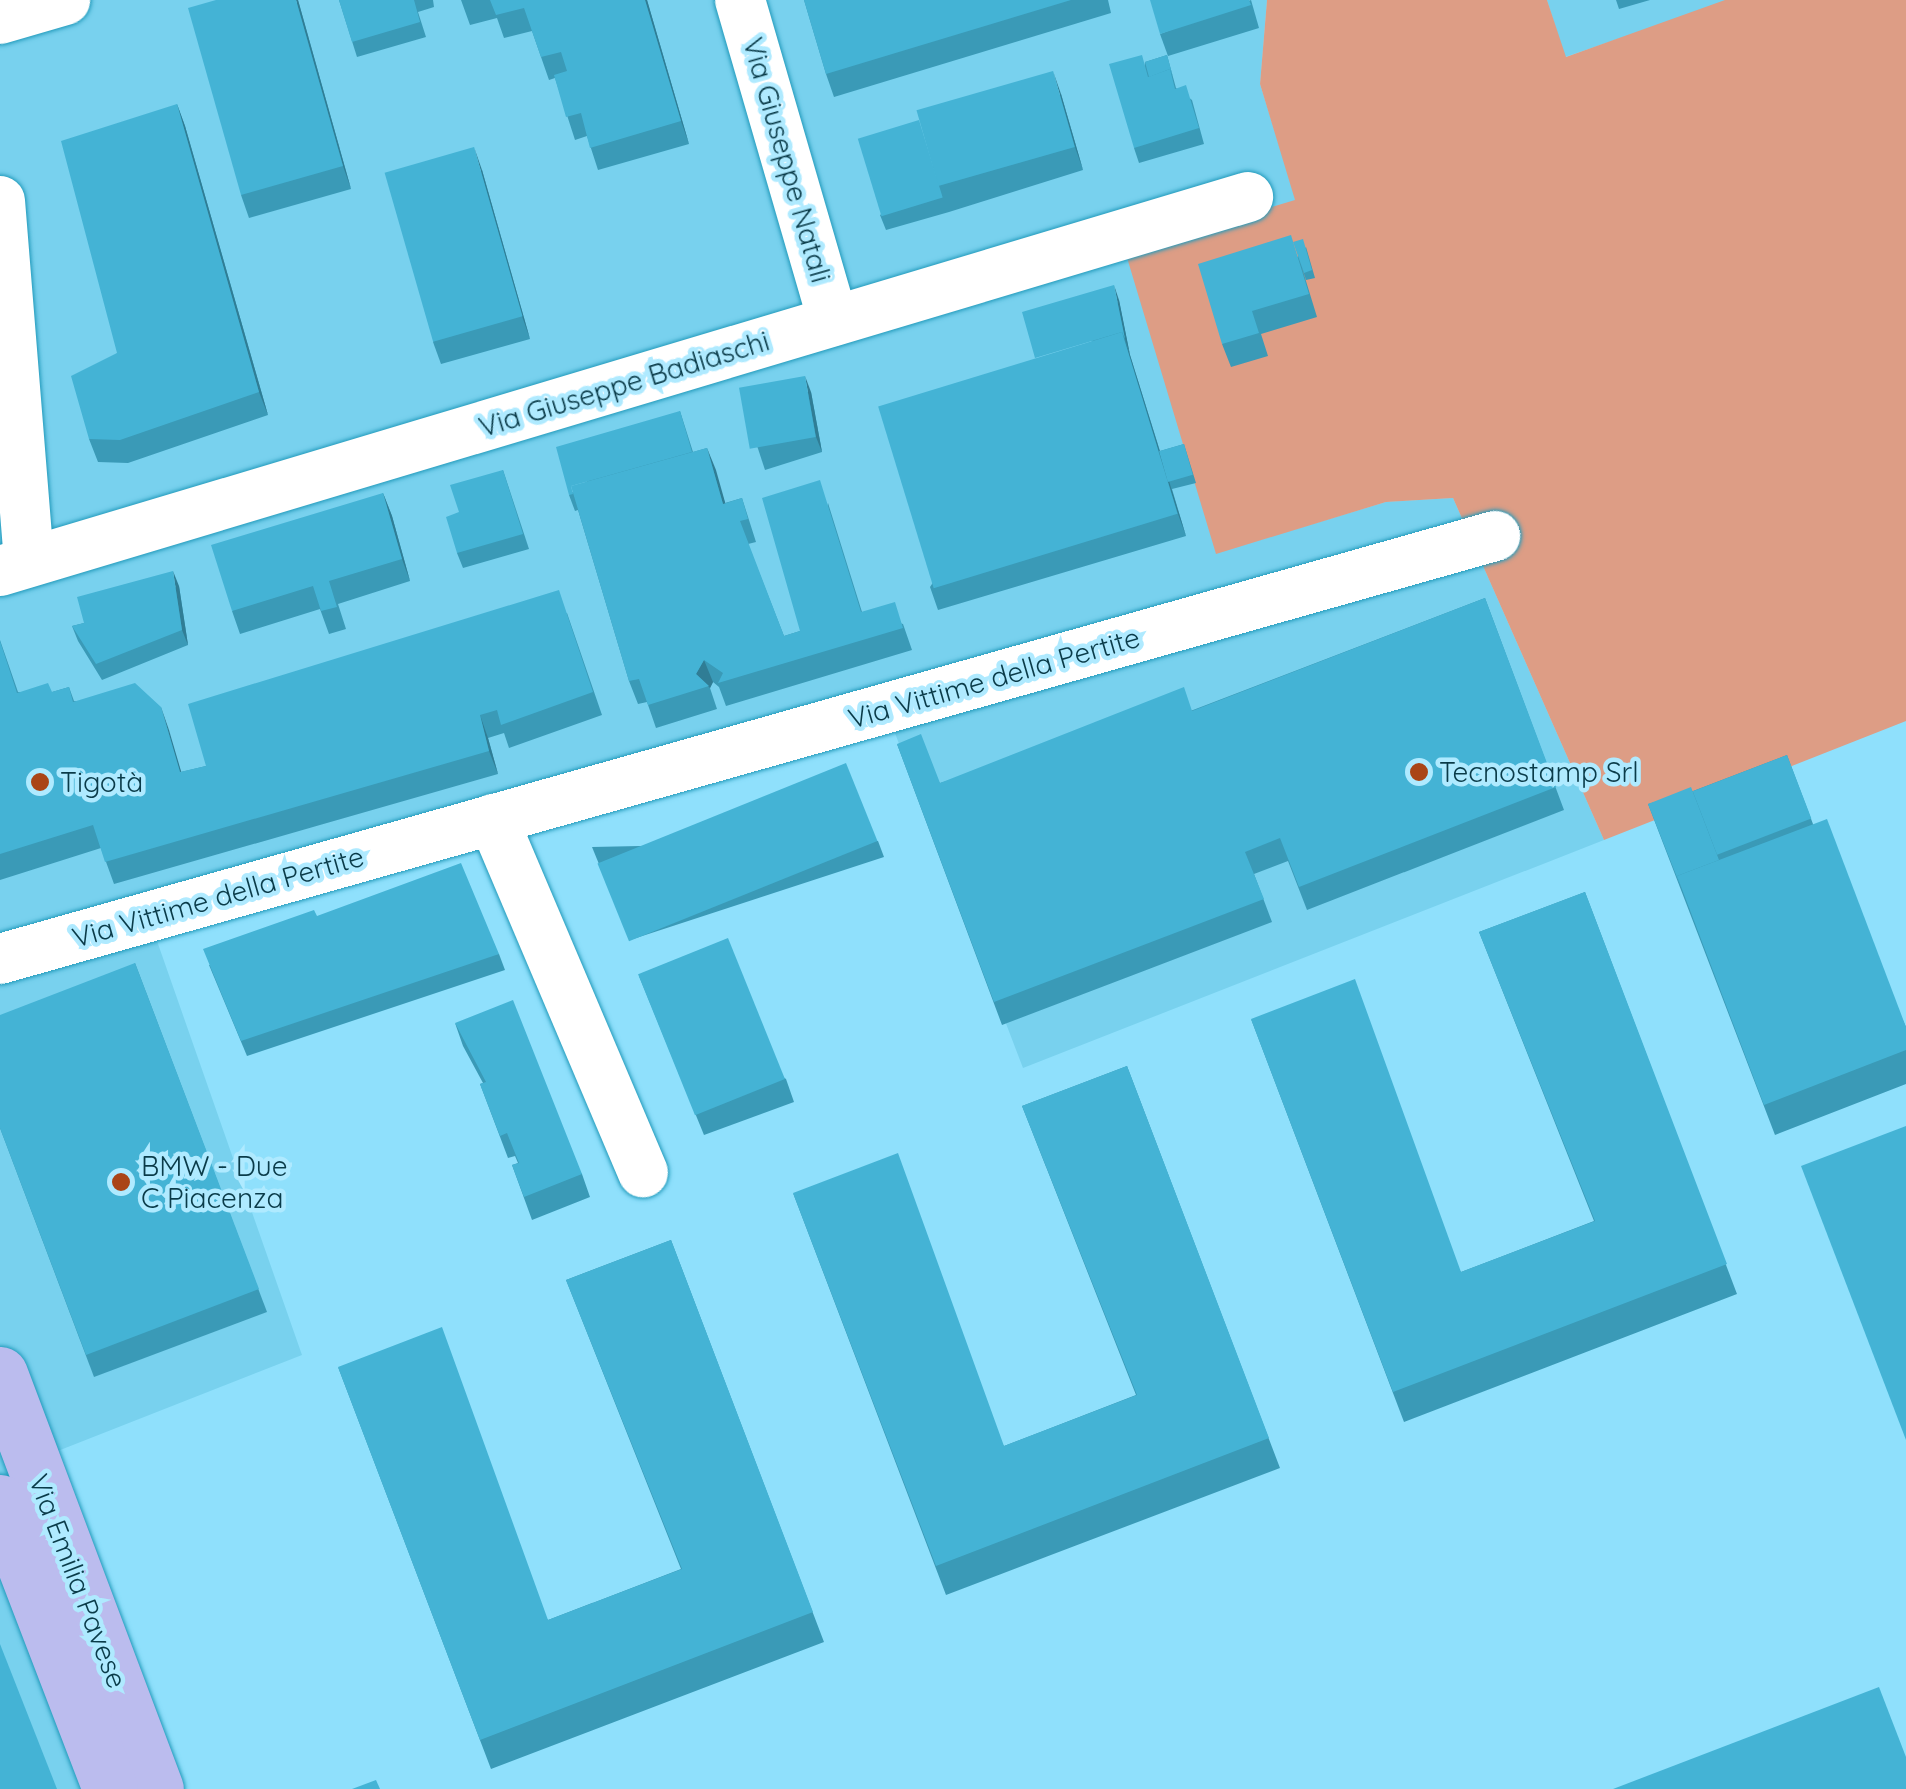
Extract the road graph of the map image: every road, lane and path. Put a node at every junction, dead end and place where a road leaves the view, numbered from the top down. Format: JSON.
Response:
{"nodes":[{"id":1,"x":65,"y":0,"type":"edge"},
{"id":2,"x":740,"y":0,"type":"edge"},
{"id":3,"x":0,"y":19,"type":"edge"},
{"id":4,"x":1248,"y":197,"type":"dead end"},
{"id":5,"x":1,"y":227,"type":"edge"},
{"id":6,"x":833,"y":321,"type":"junction"},
{"id":7,"x":1494,"y":536,"type":"dead end"},
{"id":8,"x":14,"y":567,"type":"edge"},
{"id":9,"x":493,"y":820,"type":"junction"},
{"id":10,"x":0,"y":959,"type":"edge"},
{"id":11,"x":643,"y":1173,"type":"dead end"},
{"id":12,"x":0,"y":1374,"type":"edge"},
{"id":13,"x":9,"y":1501,"type":"edge"},
{"id":14,"x":110,"y":1789,"type":"edge"},
{"id":15,"x":156,"y":1789,"type":"edge"}],
"edges":[{"from":1,"to":3,"type":"street"},
{"from":2,"to":6,"type":"street","name":"Via Giuseppe Natali"},
{"from":4,"to":6,"type":"street","name":"Via Giuseppe Badiaschi"},
{"from":5,"to":8,"type":"street"},
{"from":6,"to":8,"type":"street","name":"Via Giuseppe Badiaschi"},
{"from":7,"to":9,"type":"street","name":"Via Vittime della Pertite"},
{"from":9,"to":10,"type":"street","name":"Via Vittime della Pertite"},
{"from":9,"to":11,"type":"street"},
{"from":12,"to":13,"type":"main road","name":"Via Emilia Pavese"},
{"from":13,"to":14,"type":"main road","name":"Via Emilia Pavese"},
{"from":13,"to":15,"type":"main road","name":"Via Emilia Pavese"}]}
